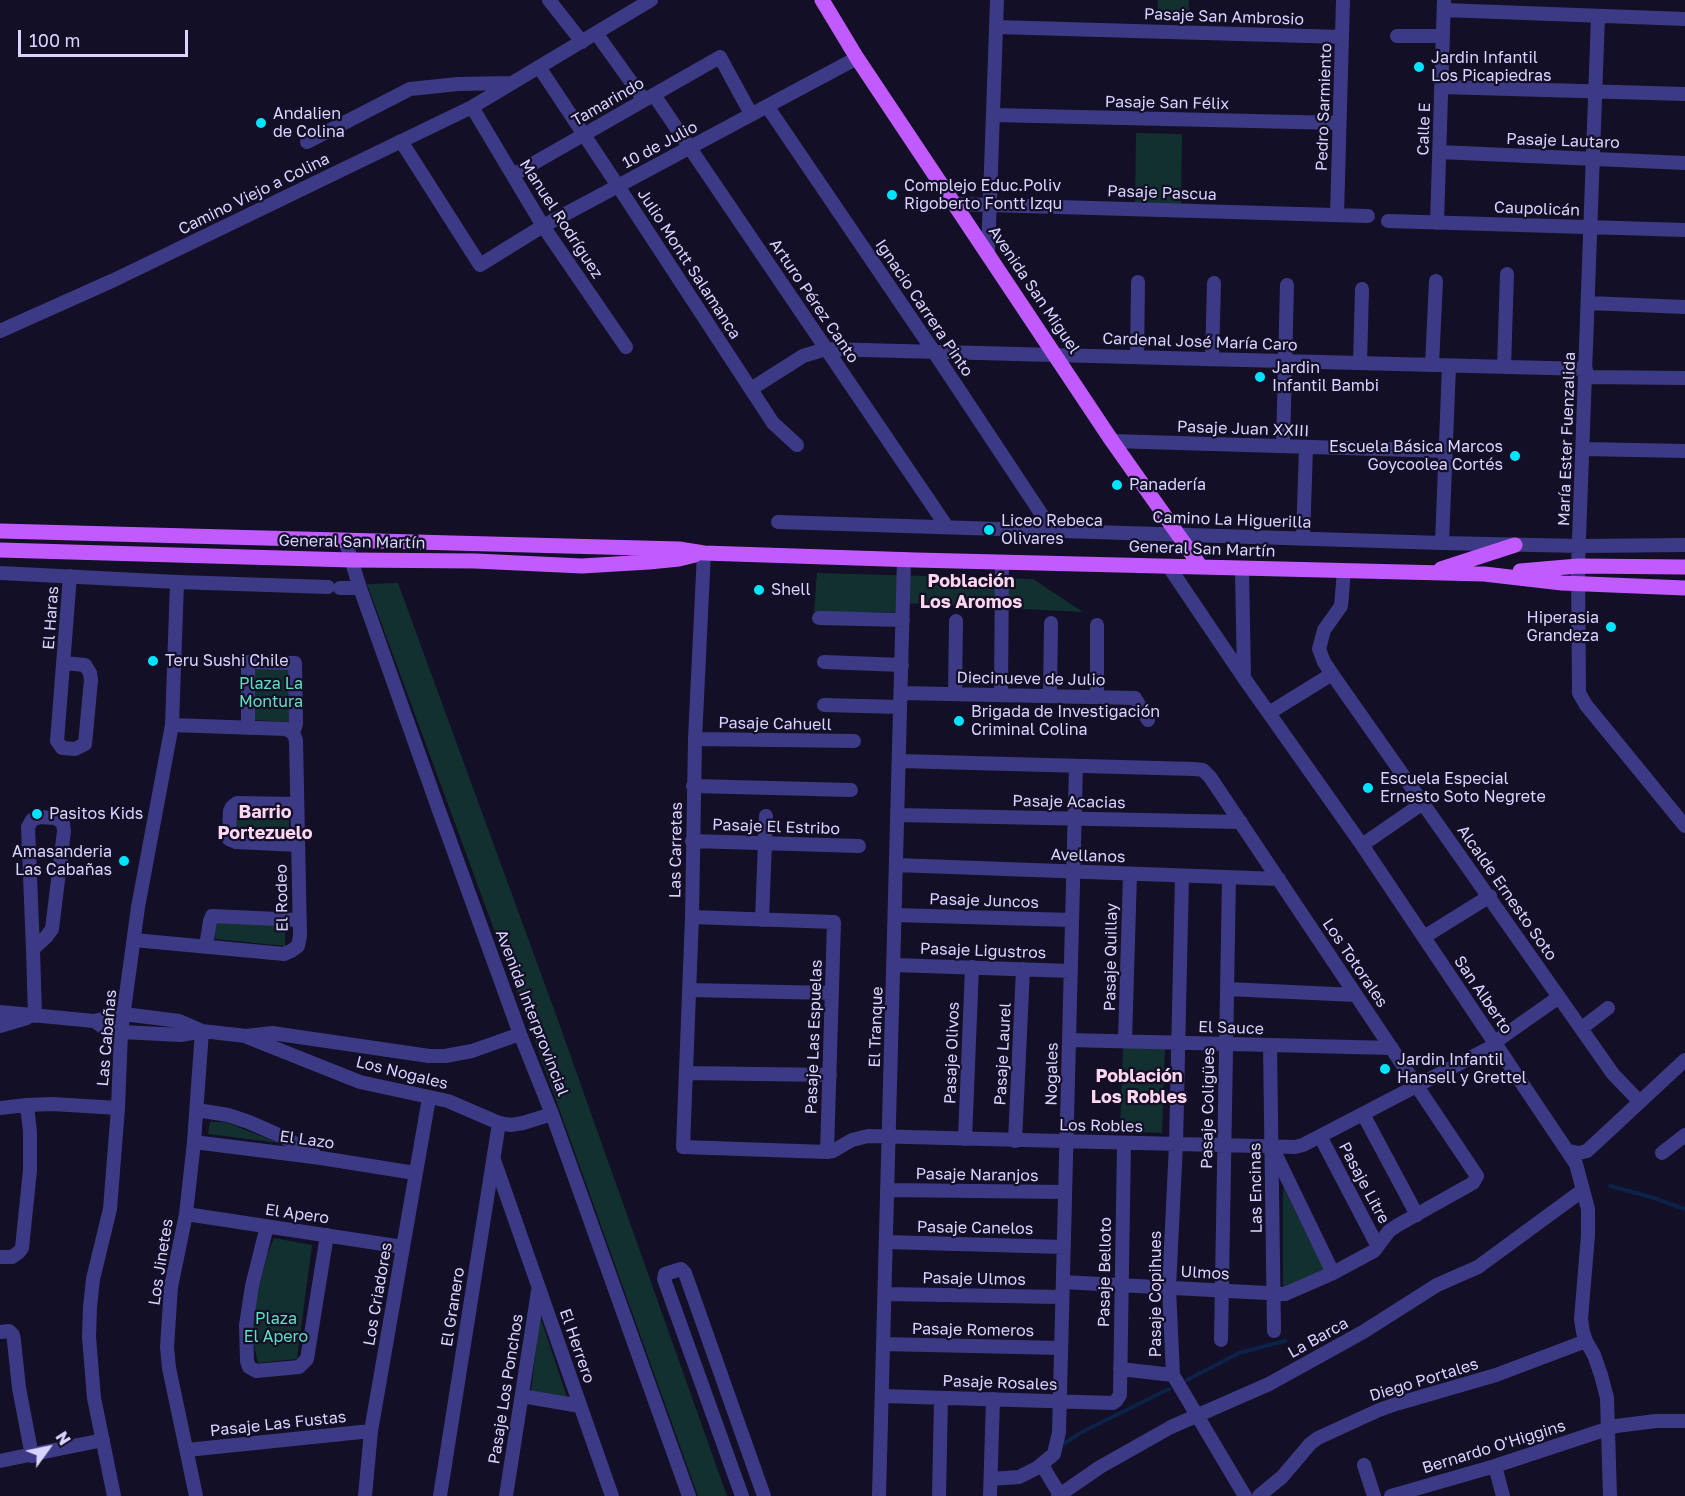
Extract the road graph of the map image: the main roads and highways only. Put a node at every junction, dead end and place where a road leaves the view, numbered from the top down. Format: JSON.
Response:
{"nodes":[{"id":1,"x":822,"y":0,"type":"edge"},
{"id":2,"x":0,"y":531,"type":"edge"},
{"id":3,"x":1515,"y":545,"type":"road end"},
{"id":4,"x":0,"y":549,"type":"edge"},
{"id":5,"x":704,"y":553,"type":"junction"},
{"id":6,"x":1201,"y":567,"type":"junction"},
{"id":7,"x":1685,"y":567,"type":"edge"},
{"id":8,"x":1429,"y":574,"type":"junction"},
{"id":9,"x":1484,"y":574,"type":"junction"},
{"id":10,"x":1685,"y":588,"type":"edge"}],
"edges":[{"from":1,"to":6,"type":"main road","name":"Avenida San Miguel"},
{"from":2,"to":5,"type":"main road","name":"General San Martín"},
{"from":3,"to":8,"type":"main road"},
{"from":4,"to":5,"type":"main road","name":"General San Martín"},
{"from":5,"to":6,"type":"main road","name":"General San Martín"},
{"from":6,"to":8,"type":"main road","name":"General San Martín"},
{"from":7,"to":9,"type":"main road","name":"General San Martín"},
{"from":8,"to":9,"type":"main road","name":"General San Martín"},
{"from":9,"to":10,"type":"main road","name":"General San Martín"}]}
